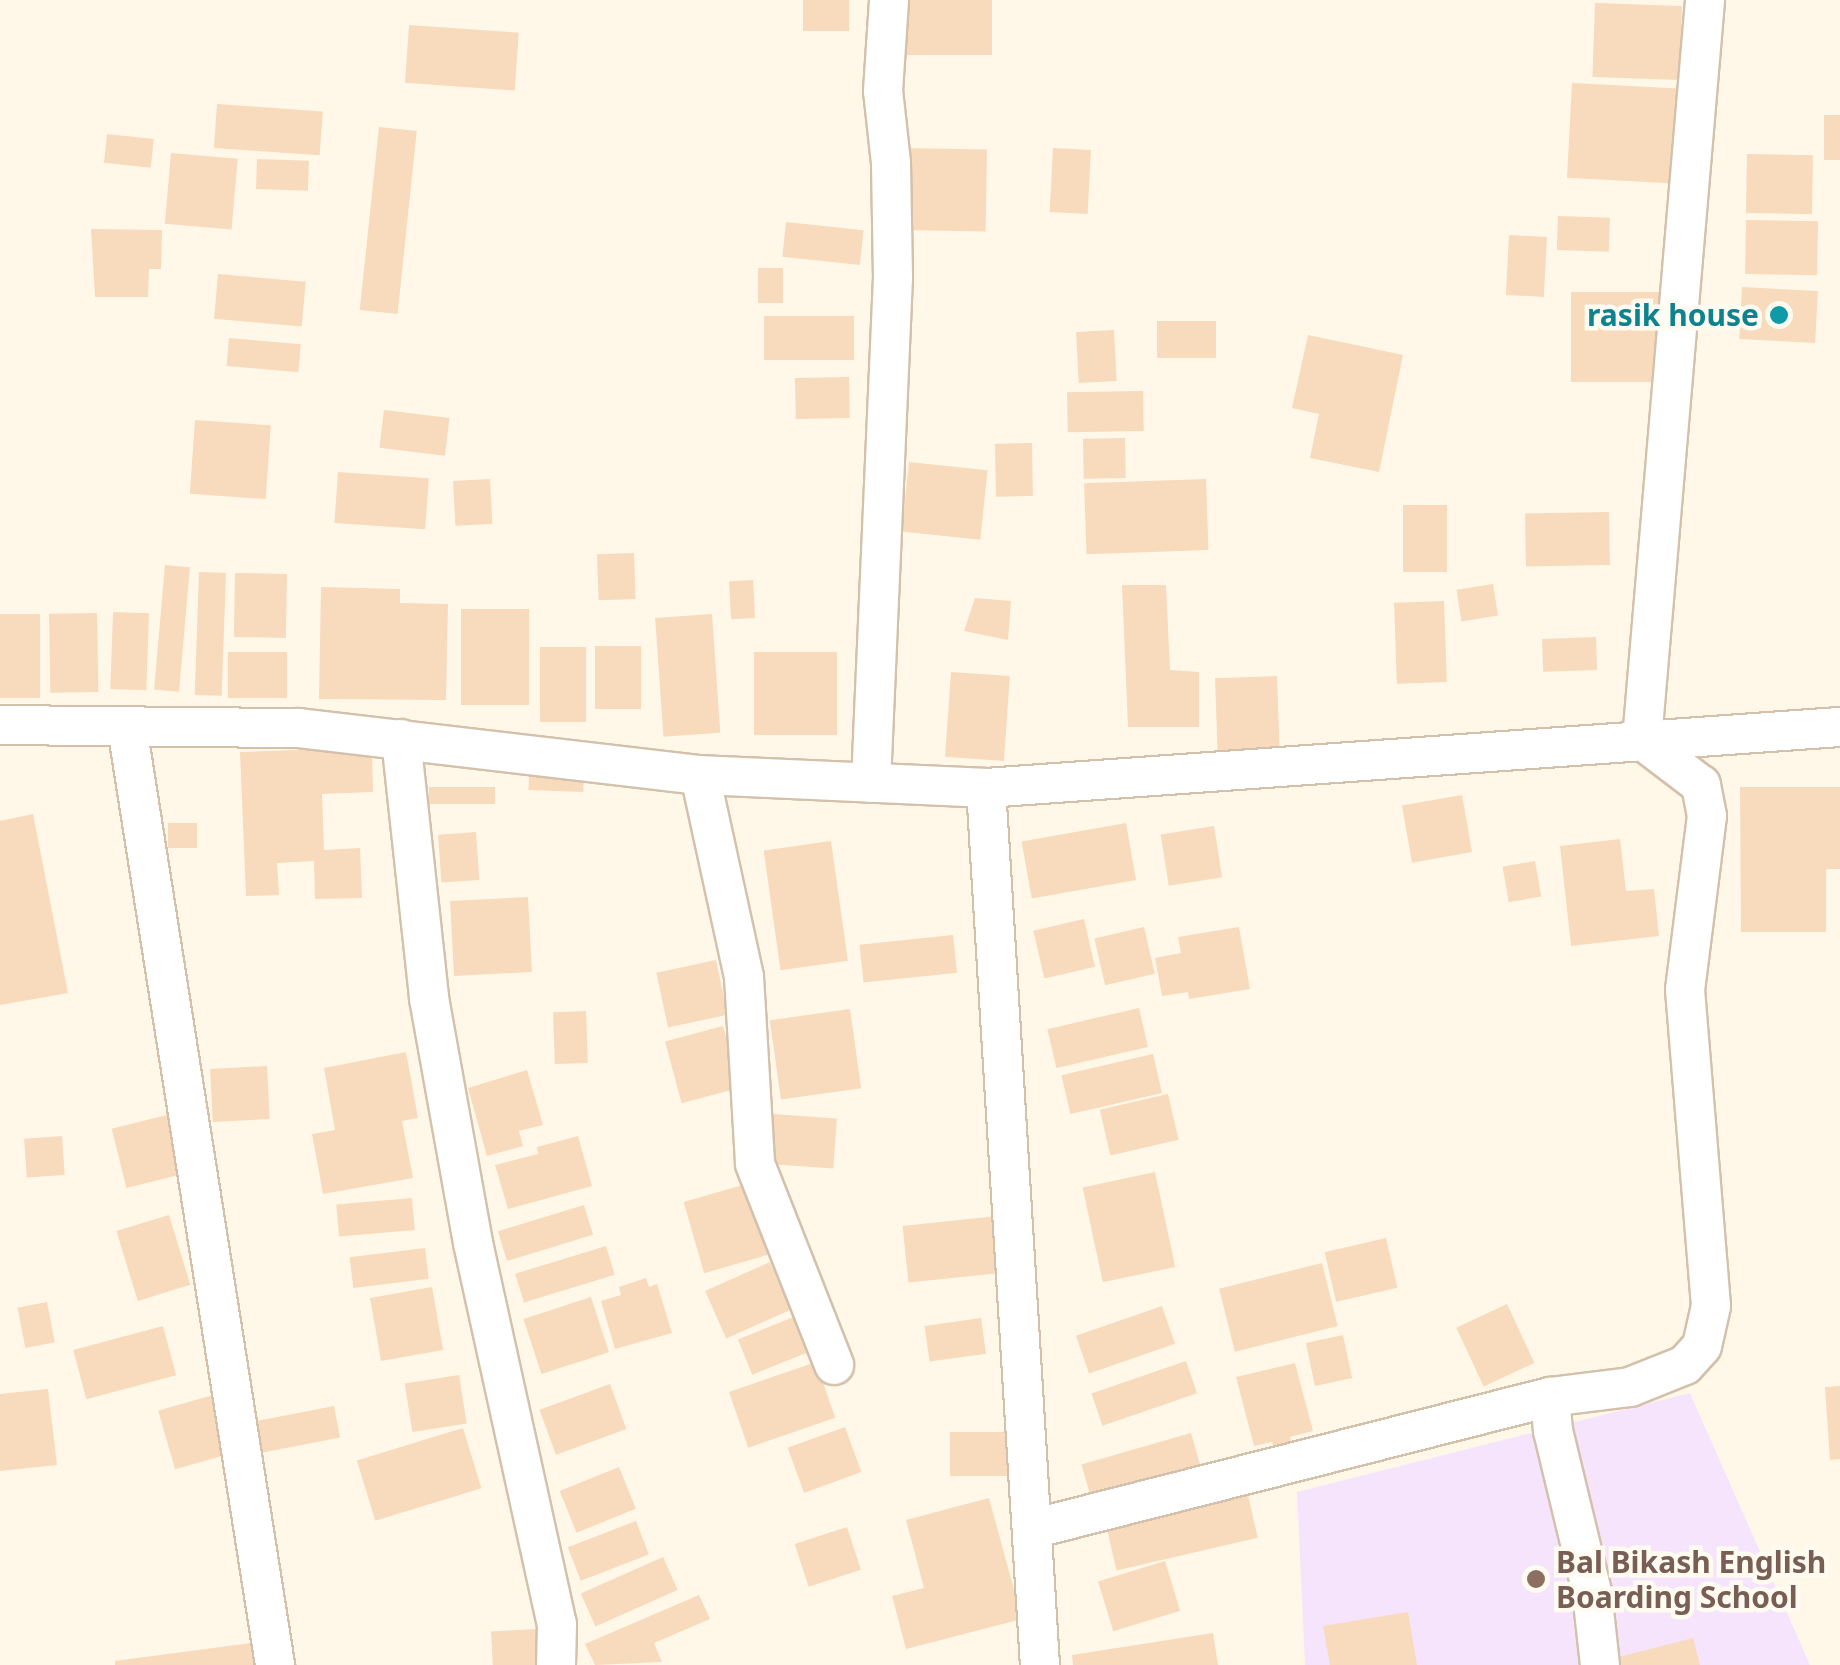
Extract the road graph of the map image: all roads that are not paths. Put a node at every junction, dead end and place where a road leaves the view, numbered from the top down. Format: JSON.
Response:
{"nodes":[{"id":1,"x":889,"y":0,"type":"edge"},
{"id":2,"x":1705,"y":0,"type":"edge"},
{"id":3,"x":0,"y":725,"type":"edge"},
{"id":4,"x":126,"y":727,"type":"junction"},
{"id":5,"x":1840,"y":727,"type":"edge"},
{"id":6,"x":402,"y":739,"type":"junction"},
{"id":7,"x":1642,"y":740,"type":"junction"},
{"id":8,"x":700,"y":776,"type":"junction"},
{"id":9,"x":871,"y":783,"type":"junction"},
{"id":10,"x":986,"y":788,"type":"junction"},
{"id":11,"x":834,"y":1365,"type":"dead end"},
{"id":12,"x":1550,"y":1397,"type":"junction"},
{"id":13,"x":1032,"y":1530,"type":"junction"},
{"id":14,"x":275,"y":1665,"type":"edge"},
{"id":15,"x":556,"y":1665,"type":"edge"},
{"id":16,"x":1040,"y":1665,"type":"edge"},
{"id":17,"x":1600,"y":1665,"type":"edge"}],
"edges":[{"from":1,"to":9,"type":"street"},
{"from":2,"to":7,"type":"street"},
{"from":3,"to":4,"type":"street"},
{"from":4,"to":6,"type":"street"},
{"from":4,"to":14,"type":"street"},
{"from":5,"to":7,"type":"street"},
{"from":6,"to":8,"type":"street"},
{"from":6,"to":15,"type":"street"},
{"from":7,"to":10,"type":"street"},
{"from":7,"to":12,"type":"street"},
{"from":8,"to":9,"type":"street"},
{"from":8,"to":11,"type":"street"},
{"from":9,"to":10,"type":"street"},
{"from":10,"to":13,"type":"street"},
{"from":12,"to":13,"type":"street"},
{"from":12,"to":17,"type":"street"},
{"from":13,"to":16,"type":"street"}]}
